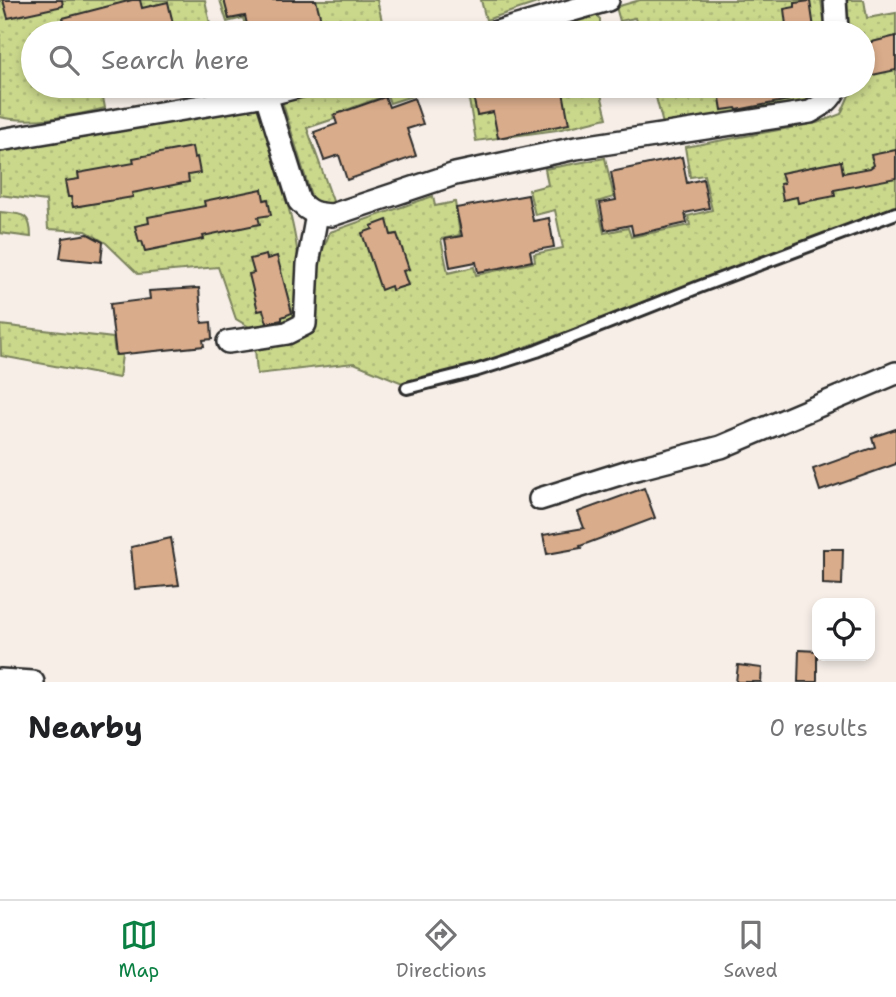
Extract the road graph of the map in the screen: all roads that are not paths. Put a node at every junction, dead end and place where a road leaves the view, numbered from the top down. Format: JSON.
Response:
{"nodes":[{"id":1,"x":608,"y":0,"type":"edge"},
{"id":2,"x":835,"y":0,"type":"edge"},
{"id":3,"x":535,"y":21,"type":"edge"},
{"id":4,"x":836,"y":21,"type":"edge"},
{"id":5,"x":248,"y":98,"type":"edge"},
{"id":6,"x":267,"y":98,"type":"edge"},
{"id":7,"x":830,"y":98,"type":"edge"},
{"id":8,"x":0,"y":140,"type":"edge"},
{"id":9,"x":896,"y":213,"type":"edge"},
{"id":10,"x":317,"y":214,"type":"junction"},
{"id":11,"x":228,"y":342,"type":"dead end"},
{"id":12,"x":896,"y":373,"type":"edge"},
{"id":13,"x":407,"y":388,"type":"dead end"},
{"id":14,"x":540,"y":499,"type":"dead end"},
{"id":15,"x":0,"y":680,"type":"edge"},
{"id":16,"x":33,"y":682,"type":"edge"}],
"edges":[{"from":1,"to":3,"type":"street"},
{"from":2,"to":4,"type":"street"},
{"from":5,"to":8,"type":"street"},
{"from":6,"to":10,"type":"street"},
{"from":7,"to":10,"type":"street"},
{"from":9,"to":13,"type":"lane"},
{"from":10,"to":11,"type":"street"},
{"from":12,"to":14,"type":"street"},
{"from":15,"to":16,"type":"street"}]}
